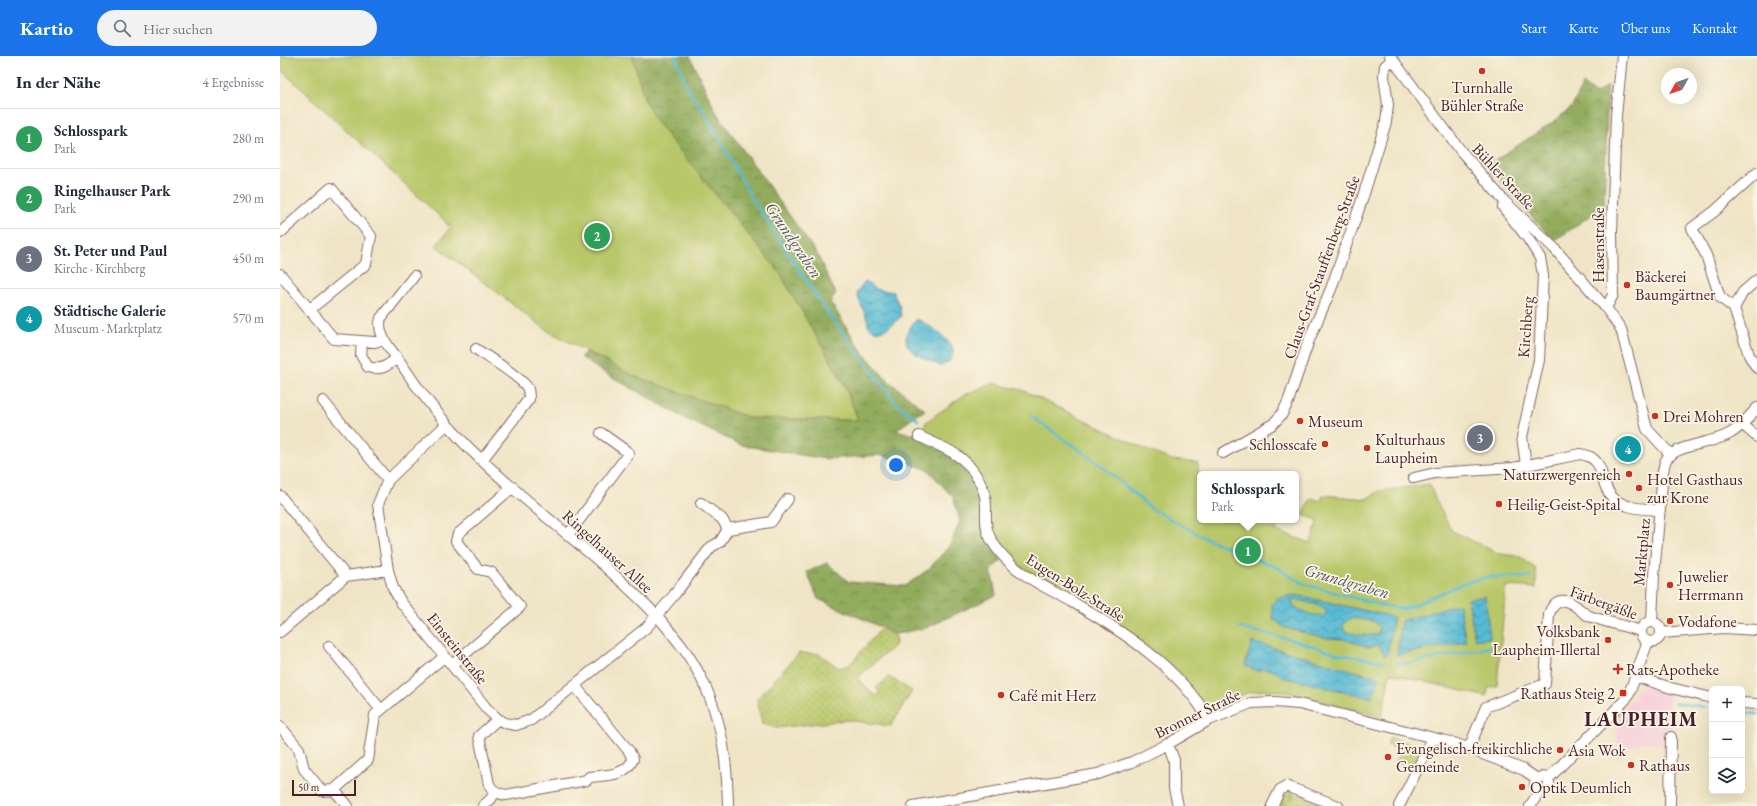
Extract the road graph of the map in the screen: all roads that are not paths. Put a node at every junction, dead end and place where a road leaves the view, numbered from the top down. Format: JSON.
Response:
{"nodes":[{"id":1,"x":1619,"y":57,"type":"edge"},
{"id":2,"x":1391,"y":58,"type":"edge"},
{"id":3,"x":1757,"y":173,"type":"edge"},
{"id":4,"x":1505,"y":202,"type":"junction"},
{"id":5,"x":280,"y":233,"type":"edge"},
{"id":6,"x":280,"y":274,"type":"edge"},
{"id":7,"x":414,"y":276,"type":"dead end"},
{"id":8,"x":1757,"y":280,"type":"edge"},
{"id":9,"x":1606,"y":308,"type":"junction"},
{"id":10,"x":1734,"y":308,"type":"junction"},
{"id":11,"x":309,"y":310,"type":"junction"},
{"id":12,"x":384,"y":340,"type":"junction"},
{"id":13,"x":362,"y":342,"type":"junction"},
{"id":14,"x":476,"y":349,"type":"dead end"},
{"id":15,"x":397,"y":358,"type":"junction"},
{"id":16,"x":1757,"y":368,"type":"edge"},
{"id":17,"x":323,"y":401,"type":"dead end"},
{"id":18,"x":1757,"y":408,"type":"edge"},
{"id":19,"x":447,"y":424,"type":"junction"},
{"id":20,"x":1742,"y":424,"type":"junction"},
{"id":21,"x":600,"y":433,"type":"dead end"},
{"id":22,"x":919,"y":436,"type":"dead end"},
{"id":23,"x":1757,"y":437,"type":"edge"},
{"id":24,"x":1223,"y":453,"type":"dead end"},
{"id":25,"x":1671,"y":455,"type":"junction"},
{"id":26,"x":482,"y":460,"type":"junction"},
{"id":27,"x":1526,"y":464,"type":"junction"},
{"id":28,"x":1414,"y":478,"type":"dead end"},
{"id":29,"x":388,"y":480,"type":"junction"},
{"id":30,"x":513,"y":487,"type":"junction"},
{"id":31,"x":280,"y":496,"type":"edge"},
{"id":32,"x":788,"y":499,"type":"dead end"},
{"id":33,"x":701,"y":503,"type":"dead end"},
{"id":34,"x":1660,"y":510,"type":"junction"},
{"id":35,"x":728,"y":530,"type":"junction"},
{"id":36,"x":568,"y":535,"type":"junction"},
{"id":37,"x":388,"y":570,"type":"junction"},
{"id":38,"x":346,"y":576,"type":"junction"},
{"id":39,"x":657,"y":616,"type":"junction"},
{"id":40,"x":1652,"y":622,"type":"junction"},
{"id":41,"x":1757,"y":630,"type":"edge"},
{"id":42,"x":1641,"y":631,"type":"junction"},
{"id":43,"x":280,"y":632,"type":"edge"},
{"id":44,"x":1661,"y":633,"type":"junction"},
{"id":45,"x":1648,"y":641,"type":"junction"},
{"id":46,"x":329,"y":646,"type":"dead end"},
{"id":47,"x":445,"y":656,"type":"junction"},
{"id":48,"x":452,"y":665,"type":"junction"},
{"id":49,"x":1636,"y":676,"type":"junction"},
{"id":50,"x":575,"y":686,"type":"junction"},
{"id":51,"x":1709,"y":697,"type":"edge"},
{"id":52,"x":1745,"y":703,"type":"edge"},
{"id":53,"x":1757,"y":704,"type":"edge"},
{"id":54,"x":381,"y":710,"type":"junction"},
{"id":55,"x":498,"y":719,"type":"junction"},
{"id":56,"x":1209,"y":720,"type":"junction"},
{"id":57,"x":280,"y":726,"type":"edge"},
{"id":58,"x":1670,"y":737,"type":"dead end"},
{"id":59,"x":1433,"y":738,"type":"junction"},
{"id":60,"x":1168,"y":744,"type":"junction"},
{"id":61,"x":1469,"y":748,"type":"junction"},
{"id":62,"x":1537,"y":779,"type":"junction"},
{"id":63,"x":1548,"y":779,"type":"junction"},
{"id":64,"x":334,"y":790,"type":"junction"},
{"id":65,"x":495,"y":791,"type":"junction"},
{"id":66,"x":1540,"y":791,"type":"junction"},
{"id":67,"x":348,"y":806,"type":"edge"},
{"id":68,"x":483,"y":806,"type":"edge"},
{"id":69,"x":728,"y":806,"type":"edge"},
{"id":70,"x":913,"y":806,"type":"edge"},
{"id":71,"x":1178,"y":806,"type":"edge"},
{"id":72,"x":1272,"y":806,"type":"edge"},
{"id":73,"x":1338,"y":806,"type":"edge"},
{"id":74,"x":1399,"y":806,"type":"edge"},
{"id":75,"x":1530,"y":806,"type":"edge"},
{"id":76,"x":1670,"y":806,"type":"edge"}],
"edges":[{"from":1,"to":9,"type":"street","name":"Hasenstraße"},
{"from":2,"to":4,"type":"street","name":"Bühler Straße"},
{"from":2,"to":24,"type":"street","name":"Claus-Graf-Stauffenberg-Straße"},
{"from":3,"to":10,"type":"street"},
{"from":4,"to":9,"type":"street","name":"Bühler Straße"},
{"from":4,"to":27,"type":"street","name":"Kirchberg"},
{"from":5,"to":11,"type":"street"},
{"from":6,"to":11,"type":"street"},
{"from":7,"to":12,"type":"street","name":"Ringelhauser Allee"},
{"from":8,"to":10,"type":"street"},
{"from":9,"to":25,"type":"street"},
{"from":10,"to":16,"type":"street"},
{"from":11,"to":13,"type":"street"},
{"from":12,"to":13,"type":"street"},
{"from":12,"to":15,"type":"street","name":"Ringelhauser Allee"},
{"from":13,"to":15,"type":"street"},
{"from":14,"to":26,"type":"street"},
{"from":15,"to":19,"type":"street","name":"Ringelhauser Allee"},
{"from":17,"to":29,"type":"street"},
{"from":18,"to":20,"type":"street"},
{"from":19,"to":26,"type":"street","name":"Ringelhauser Allee"},
{"from":19,"to":29,"type":"street","name":"Einsteinstraße"},
{"from":20,"to":23,"type":"street"},
{"from":20,"to":25,"type":"street"},
{"from":21,"to":36,"type":"street"},
{"from":22,"to":56,"type":"street","name":"Eugen-Bolz-Straße"},
{"from":25,"to":34,"type":"street","name":"Marktplatz"},
{"from":26,"to":30,"type":"street","name":"Ringelhauser Allee"},
{"from":27,"to":28,"type":"street"},
{"from":27,"to":34,"type":"street"},
{"from":29,"to":37,"type":"street","name":"Einsteinstraße"},
{"from":30,"to":36,"type":"street","name":"Ringelhauser Allee"},
{"from":30,"to":48,"type":"street"},
{"from":31,"to":38,"type":"street"},
{"from":32,"to":35,"type":"street"},
{"from":33,"to":35,"type":"street"},
{"from":34,"to":40,"type":"street","name":"Marktplatz"},
{"from":35,"to":39,"type":"street"},
{"from":36,"to":39,"type":"street","name":"Ringelhauser Allee"},
{"from":37,"to":38,"type":"street"},
{"from":37,"to":47,"type":"street","name":"Einsteinstraße"},
{"from":38,"to":43,"type":"street"},
{"from":39,"to":50,"type":"street"},
{"from":39,"to":69,"type":"street","name":"Ringelhauser Allee"},
{"from":40,"to":42,"type":"street"},
{"from":40,"to":44,"type":"street"},
{"from":41,"to":44,"type":"street"},
{"from":42,"to":45,"type":"street"},
{"from":42,"to":61,"type":"street","name":"Färbergäßle"},
{"from":44,"to":45,"type":"street"},
{"from":45,"to":49,"type":"street"},
{"from":46,"to":54,"type":"street"},
{"from":47,"to":48,"type":"street","name":"Einsteinstraße"},
{"from":47,"to":54,"type":"street"},
{"from":48,"to":55,"type":"street","name":"Einsteinstraße"},
{"from":49,"to":51,"type":"street"},
{"from":49,"to":63,"type":"street"},
{"from":50,"to":55,"type":"street"},
{"from":50,"to":65,"type":"street"},
{"from":52,"to":53,"type":"street"},
{"from":54,"to":64,"type":"street"},
{"from":55,"to":65,"type":"street"},
{"from":56,"to":59,"type":"street","name":"Bronner Straße"},
{"from":56,"to":60,"type":"street","name":"Bronner Straße"},
{"from":57,"to":64,"type":"street"},
{"from":58,"to":76,"type":"street"},
{"from":59,"to":61,"type":"street","name":"Bronner Straße"},
{"from":59,"to":74,"type":"street"},
{"from":60,"to":70,"type":"street","name":"Bronner Straße"},
{"from":60,"to":71,"type":"street"},
{"from":61,"to":62,"type":"street","name":"Bronner Straße"},
{"from":62,"to":63,"type":"street"},
{"from":62,"to":66,"type":"street"},
{"from":63,"to":66,"type":"street"},
{"from":64,"to":67,"type":"street"},
{"from":65,"to":68,"type":"street"},
{"from":66,"to":75,"type":"street"},
{"from":72,"to":73,"type":"street"}]}
